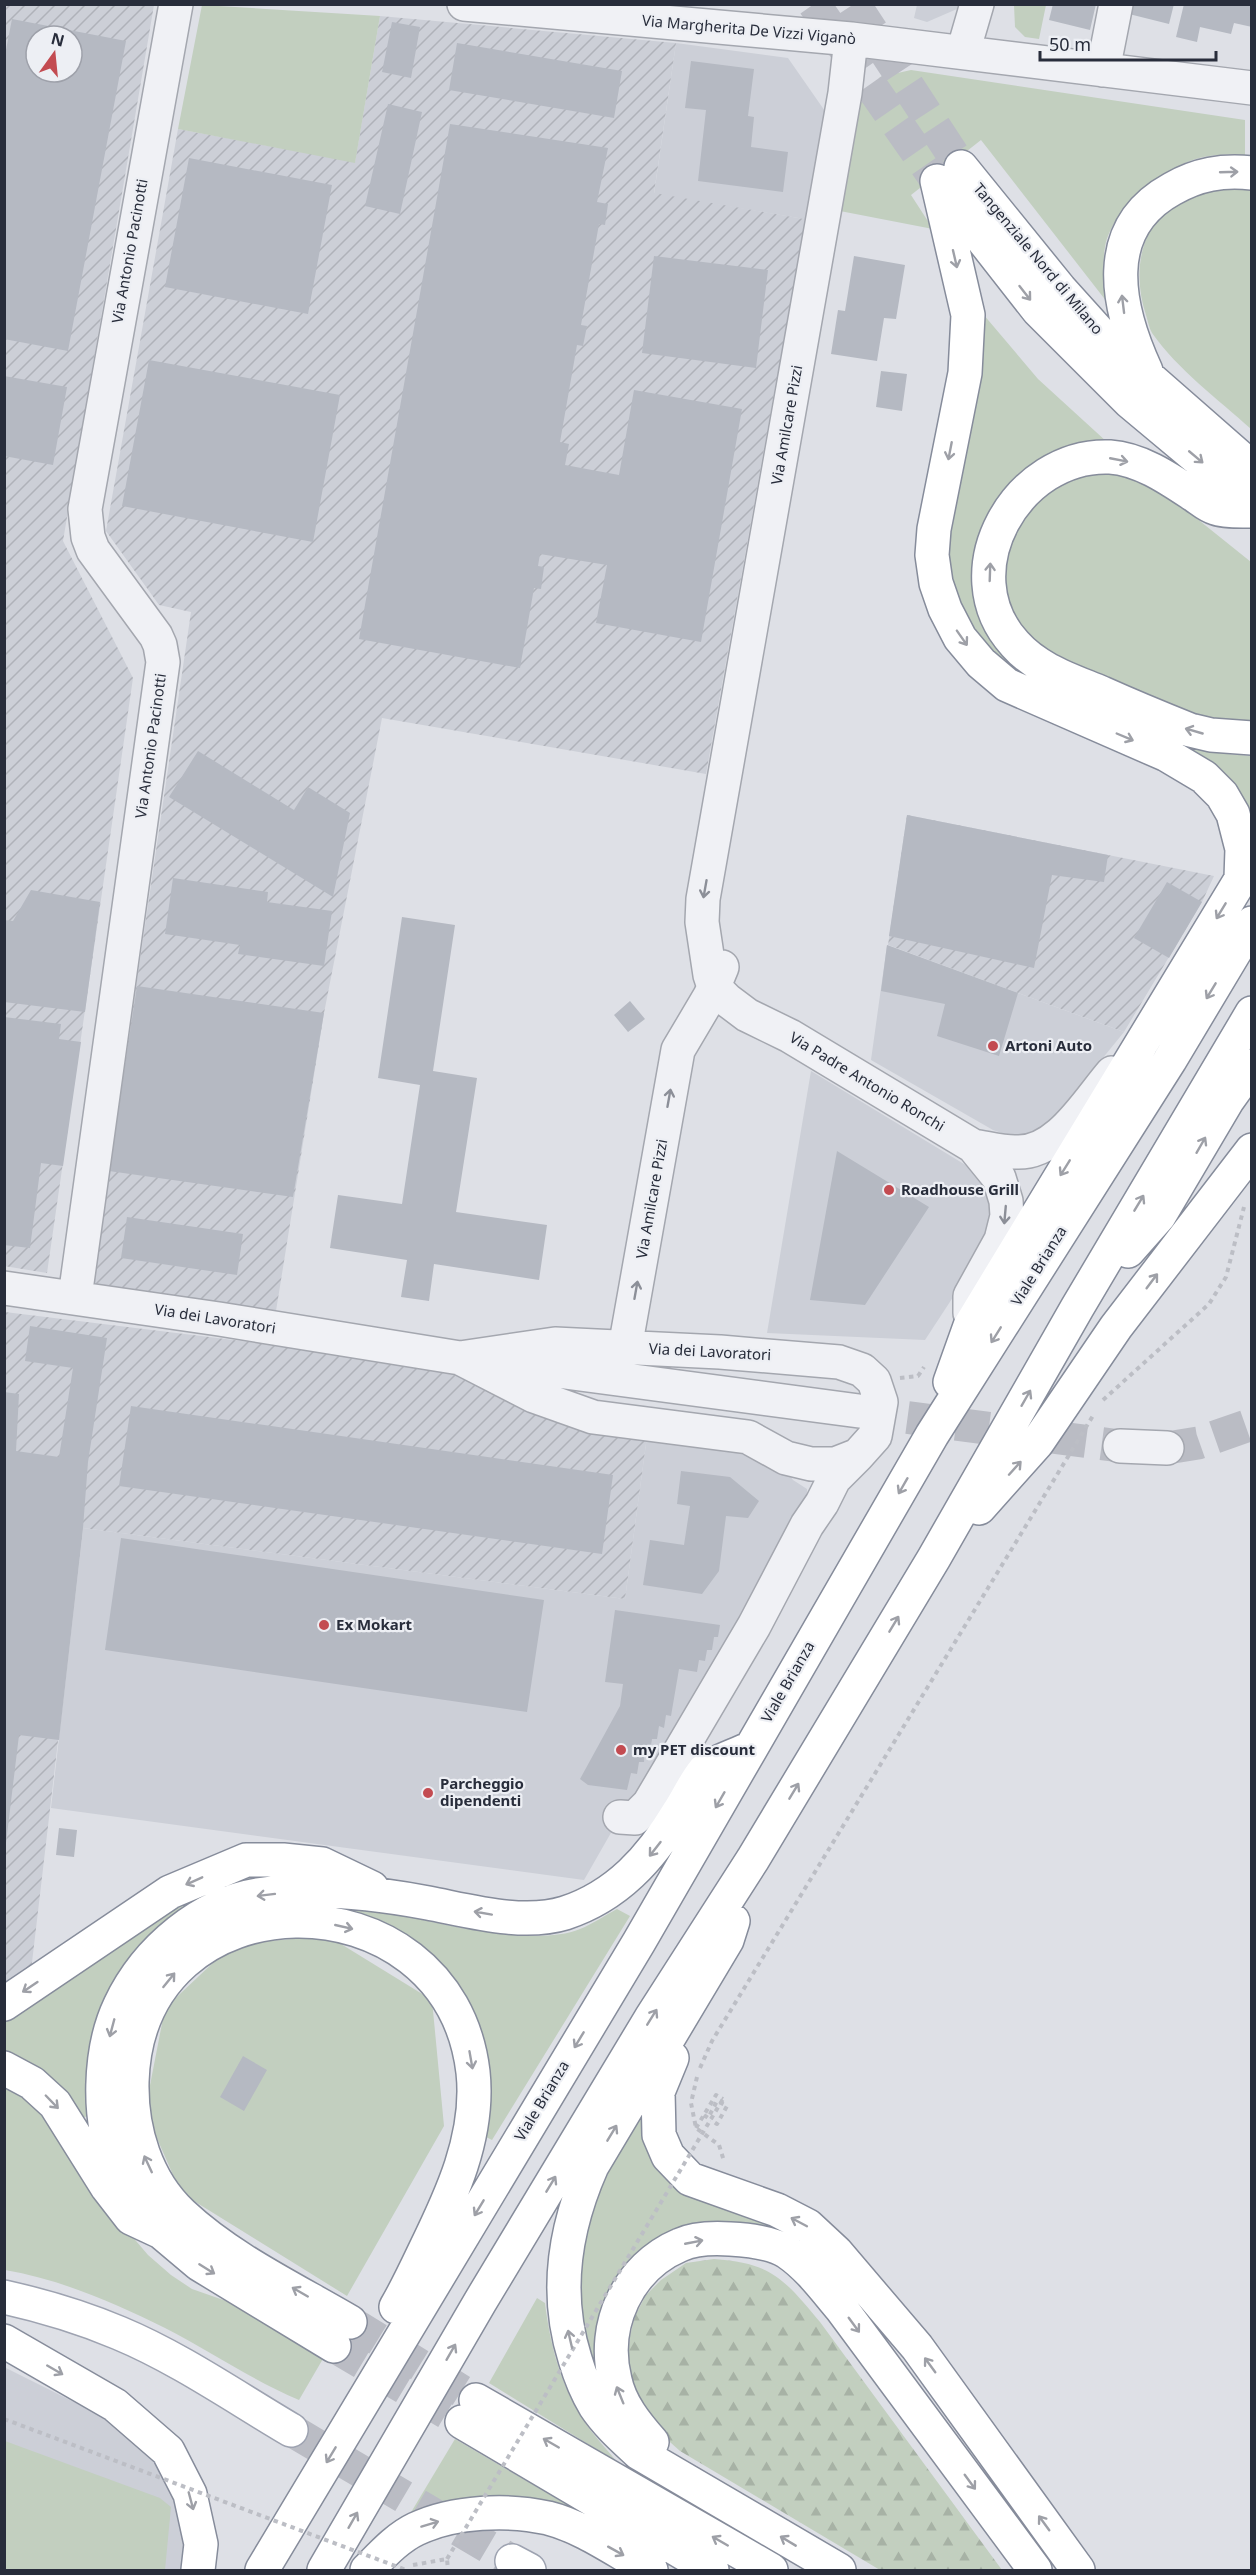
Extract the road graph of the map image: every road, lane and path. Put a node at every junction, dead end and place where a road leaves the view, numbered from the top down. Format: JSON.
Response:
{"nodes":[{"id":1,"x":176,"y":4,"type":"edge"},
{"id":2,"x":464,"y":4,"type":"edge"},
{"id":3,"x":977,"y":4,"type":"edge"},
{"id":4,"x":1116,"y":4,"type":"edge"},
{"id":5,"x":851,"y":39,"type":"junction"},
{"id":6,"x":963,"y":52,"type":"junction"},
{"id":7,"x":1102,"y":70,"type":"junction"},
{"id":8,"x":1251,"y":88,"type":"edge"},
{"id":9,"x":1251,"y":173,"type":"edge"},
{"id":10,"x":949,"y":174,"type":"junction"},
{"id":11,"x":1149,"y":378,"type":"junction"},
{"id":12,"x":1251,"y":468,"type":"edge"},
{"id":13,"x":1251,"y":504,"type":"edge"},
{"id":14,"x":1251,"y":512,"type":"edge"},
{"id":15,"x":1251,"y":738,"type":"edge"},
{"id":16,"x":1246,"y":870,"type":"edge"},
{"id":17,"x":1251,"y":923,"type":"edge"},
{"id":18,"x":718,"y":978,"type":"junction"},
{"id":19,"x":1251,"y":1013,"type":"edge"},
{"id":20,"x":759,"y":1019,"type":"junction"},
{"id":21,"x":1138,"y":1049,"type":"junction"},
{"id":22,"x":678,"y":1050,"type":"junction"},
{"id":23,"x":1250,"y":1069,"type":"edge"},
{"id":24,"x":974,"y":1146,"type":"junction"},
{"id":25,"x":1251,"y":1150,"type":"edge"},
{"id":26,"x":1245,"y":1205,"type":"dead end"},
{"id":27,"x":4,"y":1288,"type":"edge"},
{"id":28,"x":75,"y":1298,"type":"junction"},
{"id":29,"x":1077,"y":1308,"type":"junction"},
{"id":30,"x":970,"y":1326,"type":"junction"},
{"id":31,"x":625,"y":1348,"type":"junction"},
{"id":32,"x":460,"y":1358,"type":"junction"},
{"id":33,"x":1102,"y":1401,"type":"dead end"},
{"id":34,"x":1096,"y":1410,"type":"dead end"},
{"id":35,"x":859,"y":1412,"type":"tunnel mouth"},
{"id":36,"x":932,"y":1435,"type":"junction"},
{"id":37,"x":1120,"y":1446,"type":"tunnel mouth"},
{"id":38,"x":1167,"y":1448,"type":"tunnel mouth"},
{"id":39,"x":858,"y":1455,"type":"junction"},
{"id":40,"x":786,"y":1458,"type":"junction"},
{"id":41,"x":807,"y":1525,"type":"junction"},
{"id":42,"x":934,"y":1558,"type":"junction"},
{"id":43,"x":749,"y":1749,"type":"junction"},
{"id":44,"x":620,"y":1817,"type":"dead end"},
{"id":45,"x":753,"y":1859,"type":"junction"},
{"id":46,"x":388,"y":1896,"type":"junction"},
{"id":47,"x":703,"y":1982,"type":"junction"},
{"id":48,"x":4,"y":2004,"type":"edge"},
{"id":49,"x":4,"y":2068,"type":"edge"},
{"id":50,"x":704,"y":2115,"type":"junction"},
{"id":51,"x":711,"y":2120,"type":"junction"},
{"id":52,"x":696,"y":2128,"type":"junction"},
{"id":53,"x":725,"y":2164,"type":"dead end"},
{"id":54,"x":161,"y":2232,"type":"junction"},
{"id":55,"x":4,"y":2297,"type":"edge"},
{"id":56,"x":4,"y":2341,"type":"edge"},
{"id":57,"x":361,"y":2405,"type":"junction"},
{"id":58,"x":4,"y":2419,"type":"edge"},
{"id":59,"x":291,"y":2430,"type":"tunnel mouth"},
{"id":60,"x":698,"y":2487,"type":"junction"},
{"id":61,"x":447,"y":2559,"type":"junction"},
{"id":62,"x":380,"y":2568,"type":"edge"},
{"id":63,"x":198,"y":2571,"type":"edge"},
{"id":64,"x":262,"y":2571,"type":"edge"},
{"id":65,"x":324,"y":2571,"type":"edge"},
{"id":66,"x":406,"y":2571,"type":"edge"},
{"id":67,"x":448,"y":2571,"type":"edge"},
{"id":68,"x":651,"y":2571,"type":"edge"},
{"id":69,"x":712,"y":2571,"type":"edge"},
{"id":70,"x":771,"y":2571,"type":"edge"},
{"id":71,"x":839,"y":2571,"type":"edge"},
{"id":72,"x":1035,"y":2571,"type":"edge"},
{"id":73,"x":1078,"y":2571,"type":"edge"}],
"edges":[{"from":1,"to":28,"type":"street","name":"Via Antonio Pacinotti"},
{"from":2,"to":5,"type":"street","name":"Via Margherita De Vizzi Viganò"},
{"from":3,"to":6,"type":"street"},
{"from":4,"to":7,"type":"street"},
{"from":5,"to":6,"type":"street","name":"Via Margherita De Vizzi Viganò"},
{"from":5,"to":18,"type":"street","name":"Via Amilcare Pizzi"},
{"from":6,"to":7,"type":"street","name":"Via Margherita De Vizzi Viganò"},
{"from":7,"to":8,"type":"street","name":"Via Margherita De Vizzi Viganò"},
{"from":11,"to":9,"type":"main road","one_way":true},
{"from":10,"to":11,"type":"main road","name":"Tangenziale Nord di Milano"},
{"from":10,"to":13,"type":"main road","name":"Tangenziale Nord di Milano","one_way":true},
{"from":10,"to":16,"type":"main road","one_way":true},
{"from":11,"to":12,"type":"main road","name":"Tangenziale Nord di Milano"},
{"from":15,"to":14,"type":"main road","one_way":true},
{"from":16,"to":21,"type":"main road","one_way":true},
{"from":17,"to":36,"type":"main road","name":"Viale Brianza","one_way":true},
{"from":18,"to":20,"type":"street","name":"Via Padre Antonio Ronchi"},
{"from":18,"to":22,"type":"street","name":"Via Amilcare Pizzi"},
{"from":29,"to":19,"type":"main road","one_way":true},
{"from":20,"to":22,"type":"street"},
{"from":20,"to":24,"type":"street","name":"Via Padre Antonio Ronchi"},
{"from":21,"to":24,"type":"street"},
{"from":21,"to":30,"type":"main road","one_way":true},
{"from":31,"to":22,"type":"street","name":"Via Amilcare Pizzi","one_way":true},
{"from":29,"to":23,"type":"main road","one_way":true},
{"from":24,"to":30,"type":"street","one_way":true},
{"from":42,"to":25,"type":"main road","one_way":true},
{"from":26,"to":33,"type":"path"},
{"from":27,"to":28,"type":"street","name":"Via dei Lavoratori"},
{"from":28,"to":32,"type":"street","name":"Via dei Lavoratori"},
{"from":42,"to":29,"type":"main road","one_way":true},
{"from":30,"to":36,"type":"main road"},
{"from":31,"to":32,"type":"street","name":"Via dei Lavoratori"},
{"from":31,"to":39,"type":"street","name":"Via dei Lavoratori"},
{"from":32,"to":35,"type":"street","name":"Via dei Lavoratori"},
{"from":32,"to":40,"type":"street","name":"Via dei Lavoratori"},
{"from":34,"to":52,"type":"path"},
{"from":36,"to":43,"type":"main road","name":"Viale Brianza","one_way":true},
{"from":37,"to":38,"type":"street"},
{"from":39,"to":40,"type":"street","name":"Via dei Lavoratori"},
{"from":39,"to":41,"type":"street","name":"Via dei Lavoratori"},
{"from":40,"to":41,"type":"street","name":"Via dei Lavoratori"},
{"from":41,"to":44,"type":"street","name":"Via dei Lavoratori"},
{"from":45,"to":42,"type":"main road","one_way":true},
{"from":43,"to":46,"type":"main road","one_way":true},
{"from":43,"to":57,"type":"main road","name":"Viale Brianza","one_way":true},
{"from":45,"to":47,"type":"main road"},
{"from":65,"to":45,"type":"main road","one_way":true},
{"from":46,"to":48,"type":"main road","one_way":true},
{"from":46,"to":54,"type":"main road","one_way":true},
{"from":60,"to":47,"type":"main road","one_way":true},
{"from":73,"to":47,"type":"main road","one_way":true},
{"from":49,"to":54,"type":"main road","one_way":true},
{"from":50,"to":51,"type":"path","bridge":true},
{"from":50,"to":51,"type":"path"},
{"from":50,"to":52,"type":"path"},
{"from":51,"to":61,"type":"path","bridge":true},
{"from":52,"to":53,"type":"path"},
{"from":54,"to":57,"type":"main road","one_way":true},
{"from":55,"to":59,"type":"main road"},
{"from":56,"to":63,"type":"main road","one_way":true},
{"from":57,"to":64,"type":"main road","name":"Viale Brianza","one_way":true},
{"from":58,"to":62,"type":"path","bridge":true},
{"from":71,"to":60,"type":"main road","one_way":true},
{"from":60,"to":72,"type":"main road","one_way":true},
{"from":61,"to":62,"type":"path","bridge":true},
{"from":61,"to":67,"type":"path"},
{"from":62,"to":66,"type":"path","bridge":true},
{"from":62,"to":68,"type":"main road","one_way":true},
{"from":70,"to":69,"type":"main road","one_way":true}]}
